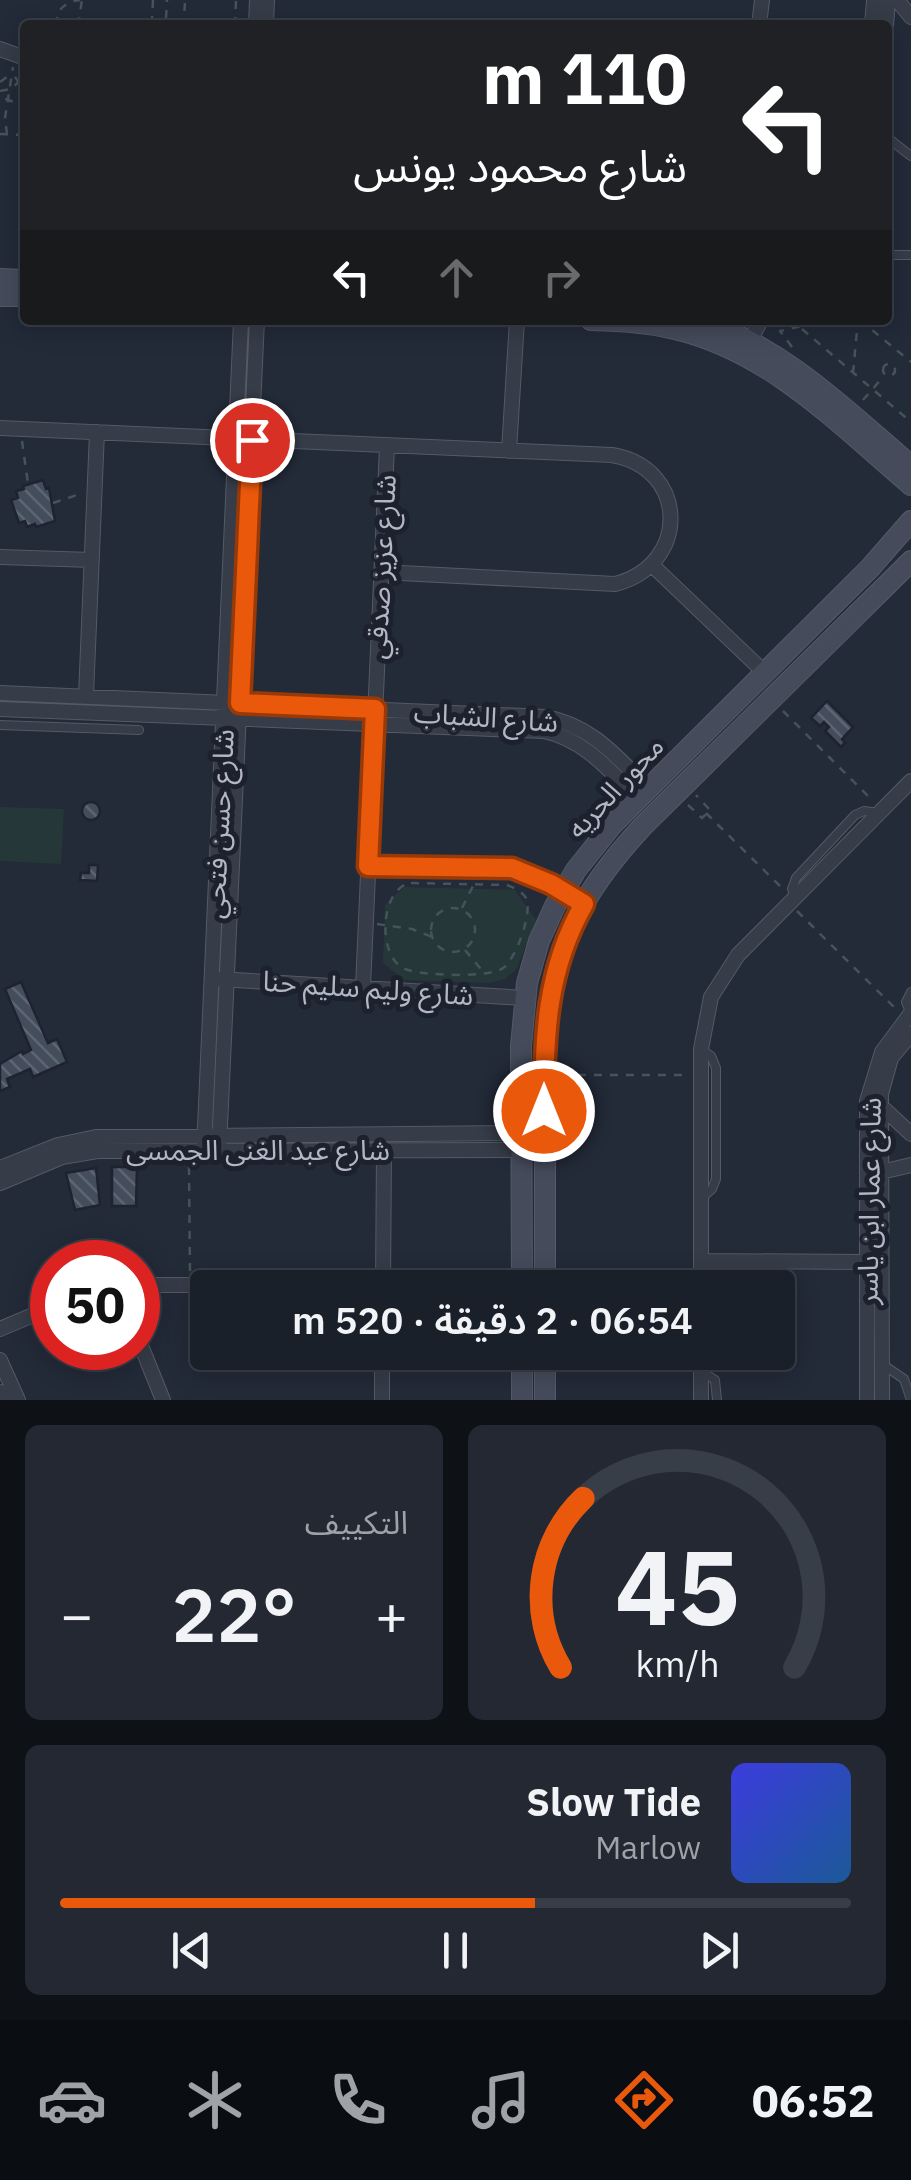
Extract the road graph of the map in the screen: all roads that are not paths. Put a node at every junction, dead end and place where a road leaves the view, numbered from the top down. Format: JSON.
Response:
{"nodes":[{"id":1,"x":897,"y":0,"type":"edge"},
{"id":2,"x":911,"y":17,"type":"edge"},
{"id":3,"x":0,"y":49,"type":"edge"},
{"id":4,"x":19,"y":62,"type":"edge"},
{"id":5,"x":240,"y":325,"type":"edge"},
{"id":6,"x":257,"y":325,"type":"edge"},
{"id":7,"x":516,"y":325,"type":"edge"},
{"id":8,"x":637,"y":325,"type":"edge"},
{"id":9,"x":719,"y":325,"type":"edge"},
{"id":10,"x":745,"y":332,"type":"edge"},
{"id":11,"x":0,"y":428,"type":"edge"},
{"id":12,"x":97,"y":432,"type":"junction"},
{"id":13,"x":235,"y":439,"type":"junction"},
{"id":14,"x":252,"y":440,"type":"junction"},
{"id":15,"x":387,"y":446,"type":"junction"},
{"id":16,"x":509,"y":451,"type":"junction"},
{"id":17,"x":911,"y":466,"type":"edge"},
{"id":18,"x":911,"y":485,"type":"edge"},
{"id":19,"x":911,"y":521,"type":"edge"},
{"id":20,"x":0,"y":556,"type":"edge"},
{"id":21,"x":92,"y":560,"type":"junction"},
{"id":22,"x":911,"y":561,"type":"edge"},
{"id":23,"x":652,"y":565,"type":"junction"},
{"id":24,"x":381,"y":572,"type":"junction"},
{"id":25,"x":765,"y":672,"type":"junction"},
{"id":26,"x":0,"y":693,"type":"edge"},
{"id":27,"x":86,"y":696,"type":"junction"},
{"id":28,"x":0,"y":709,"type":"edge"},
{"id":29,"x":232,"y":710,"type":"junction"},
{"id":30,"x":375,"y":717,"type":"junction"},
{"id":31,"x":0,"y":725,"type":"edge"},
{"id":32,"x":140,"y":730,"type":"dead end"},
{"id":33,"x":911,"y":781,"type":"edge"},
{"id":34,"x":643,"y":793,"type":"junction"},
{"id":35,"x":368,"y":866,"type":"junction"},
{"id":36,"x":563,"y":891,"type":"junction"},
{"id":37,"x":584,"y":904,"type":"junction"},
{"id":38,"x":219,"y":979,"type":"junction"},
{"id":39,"x":363,"y":987,"type":"junction"},
{"id":40,"x":911,"y":992,"type":"edge"},
{"id":41,"x":524,"y":998,"type":"junction"},
{"id":42,"x":910,"y":1020,"type":"edge"},
{"id":43,"x":700,"y":1048,"type":"junction"},
{"id":44,"x":880,"y":1106,"type":"junction"},
{"id":45,"x":911,"y":1134,"type":"edge"},
{"id":46,"x":522,"y":1141,"type":"junction"},
{"id":47,"x":207,"y":1144,"type":"junction"},
{"id":48,"x":384,"y":1150,"type":"junction"},
{"id":49,"x":911,"y":1166,"type":"edge"},
{"id":50,"x":0,"y":1168,"type":"edge"},
{"id":51,"x":881,"y":1172,"type":"junction"},
{"id":52,"x":0,"y":1182,"type":"edge"},
{"id":53,"x":699,"y":1200,"type":"junction"},
{"id":54,"x":701,"y":1261,"type":"junction"},
{"id":55,"x":867,"y":1262,"type":"junction"},
{"id":56,"x":383,"y":1270,"type":"edge"},
{"id":57,"x":522,"y":1270,"type":"edge"},
{"id":58,"x":545,"y":1270,"type":"edge"},
{"id":59,"x":701,"y":1270,"type":"edge"},
{"id":60,"x":160,"y":1285,"type":"edge"},
{"id":61,"x":190,"y":1285,"type":"edge"},
{"id":62,"x":30,"y":1316,"type":"edge"},
{"id":63,"x":0,"y":1329,"type":"edge"},
{"id":64,"x":0,"y":1360,"type":"edge"},
{"id":65,"x":882,"y":1364,"type":"junction"},
{"id":66,"x":151,"y":1370,"type":"edge"},
{"id":67,"x":381,"y":1370,"type":"edge"},
{"id":68,"x":522,"y":1370,"type":"edge"},
{"id":69,"x":545,"y":1370,"type":"edge"},
{"id":70,"x":701,"y":1371,"type":"joint"},
{"id":71,"x":0,"y":1392,"type":"edge"},
{"id":72,"x":4,"y":1400,"type":"edge"},
{"id":73,"x":18,"y":1400,"type":"edge"},
{"id":74,"x":163,"y":1400,"type":"edge"},
{"id":75,"x":382,"y":1400,"type":"edge"},
{"id":76,"x":522,"y":1400,"type":"edge"},
{"id":77,"x":545,"y":1400,"type":"edge"},
{"id":78,"x":701,"y":1400,"type":"edge"},
{"id":79,"x":717,"y":1400,"type":"edge"},
{"id":80,"x":867,"y":1400,"type":"edge"},
{"id":81,"x":882,"y":1400,"type":"edge"},
{"id":82,"x":911,"y":1400,"type":"edge"}],
"edges":[{"from":1,"to":2,"type":"street"},
{"from":3,"to":4,"type":"street"},
{"from":5,"to":13,"type":"street","name":"شارع حسن فتحي"},
{"from":6,"to":14,"type":"street","name":"شارع حسن فتحي"},
{"from":7,"to":16,"type":"street"},
{"from":8,"to":18,"type":"main road"},
{"from":9,"to":10,"type":"main road"},
{"from":10,"to":17,"type":"main road"},
{"from":11,"to":12,"type":"street"},
{"from":12,"to":13,"type":"street"},
{"from":12,"to":21,"type":"street"},
{"from":13,"to":14,"type":"street"},
{"from":13,"to":29,"type":"street","name":"شارع حسن فتحي"},
{"from":14,"to":15,"type":"street"},
{"from":14,"to":29,"type":"street","name":"شارع حسن فتحي"},
{"from":15,"to":16,"type":"street"},
{"from":15,"to":24,"type":"street","name":"شارع عزيز صدقي"},
{"from":16,"to":23,"type":"street"},
{"from":19,"to":25,"type":"main road","name":"محور الحريه"},
{"from":20,"to":21,"type":"street"},
{"from":21,"to":27,"type":"street"},
{"from":22,"to":37,"type":"main road","name":"محور الحريه"},
{"from":23,"to":24,"type":"street"},
{"from":23,"to":25,"type":"street"},
{"from":24,"to":30,"type":"street","name":"شارع عزيز صدقي"},
{"from":25,"to":34,"type":"main road","name":"محور الحريه"},
{"from":26,"to":27,"type":"street","name":"شارع الشباب"},
{"from":27,"to":29,"type":"street","name":"شارع الشباب"},
{"from":28,"to":29,"type":"street","name":"شارع الشباب"},
{"from":29,"to":30,"type":"street","name":"شارع الشباب"},
{"from":29,"to":38,"type":"street","name":"شارع حسن فتحي"},
{"from":30,"to":34,"type":"street","name":"شارع الشباب"},
{"from":30,"to":35,"type":"street","name":"شارع عزيز صدقي"},
{"from":31,"to":32,"type":"lane"},
{"from":33,"to":43,"type":"street"},
{"from":34,"to":36,"type":"main road","name":"محور الحريه"},
{"from":35,"to":36,"type":"street"},
{"from":35,"to":39,"type":"street","name":"شارع عزيز صدقي"},
{"from":36,"to":37,"type":"street"},
{"from":36,"to":41,"type":"main road","name":"محور الحريه"},
{"from":37,"to":58,"type":"main road","name":"محور الحريه"},
{"from":38,"to":39,"type":"street","name":"شارع وليم سليم حنا"},
{"from":38,"to":47,"type":"street","name":"شارع حسن فتحي"},
{"from":39,"to":41,"type":"street","name":"شارع وليم سليم حنا"},
{"from":40,"to":42,"type":"lane"},
{"from":41,"to":46,"type":"main road","name":"محور الحريه"},
{"from":42,"to":44,"type":"street","name":"شارع عمار ابن ياسر"},
{"from":42,"to":55,"type":"street","name":"شارع عمار ابن ياسر"},
{"from":43,"to":53,"type":"street"},
{"from":43,"to":53,"type":"lane"},
{"from":44,"to":45,"type":"street"},
{"from":44,"to":51,"type":"street","name":"شارع عمار ابن ياسر"},
{"from":46,"to":47,"type":"street","name":"شارع عبد الغنى الجمسى"},
{"from":46,"to":48,"type":"street","name":"شارع عبد الغنى الجمسى"},
{"from":46,"to":57,"type":"main road","name":"محور الحريه"},
{"from":47,"to":48,"type":"street","name":"شارع عبد الغنى الجمسى"},
{"from":47,"to":50,"type":"street","name":"شارع عبد الغنى الجمسى"},
{"from":47,"to":52,"type":"street","name":"شارع عبد الغنى الجمسى"},
{"from":48,"to":56,"type":"street"},
{"from":49,"to":51,"type":"street"},
{"from":51,"to":65,"type":"street","name":"شارع عمار ابن ياسر"},
{"from":53,"to":54,"type":"street"},
{"from":54,"to":55,"type":"street"},
{"from":54,"to":59,"type":"street"},
{"from":55,"to":80,"type":"street","name":"شارع عمار ابن ياسر"},
{"from":60,"to":61,"type":"street"},
{"from":62,"to":63,"type":"street"},
{"from":64,"to":73,"type":"street"},
{"from":65,"to":81,"type":"street","name":"شارع عمار ابن ياسر"},
{"from":65,"to":82,"type":"lane"},
{"from":66,"to":74,"type":"street"},
{"from":67,"to":75,"type":"street"},
{"from":68,"to":76,"type":"main road"},
{"from":69,"to":77,"type":"main road"},
{"from":70,"to":78,"type":"street"},
{"from":70,"to":79,"type":"lane"},
{"from":71,"to":72,"type":"street"}]}
